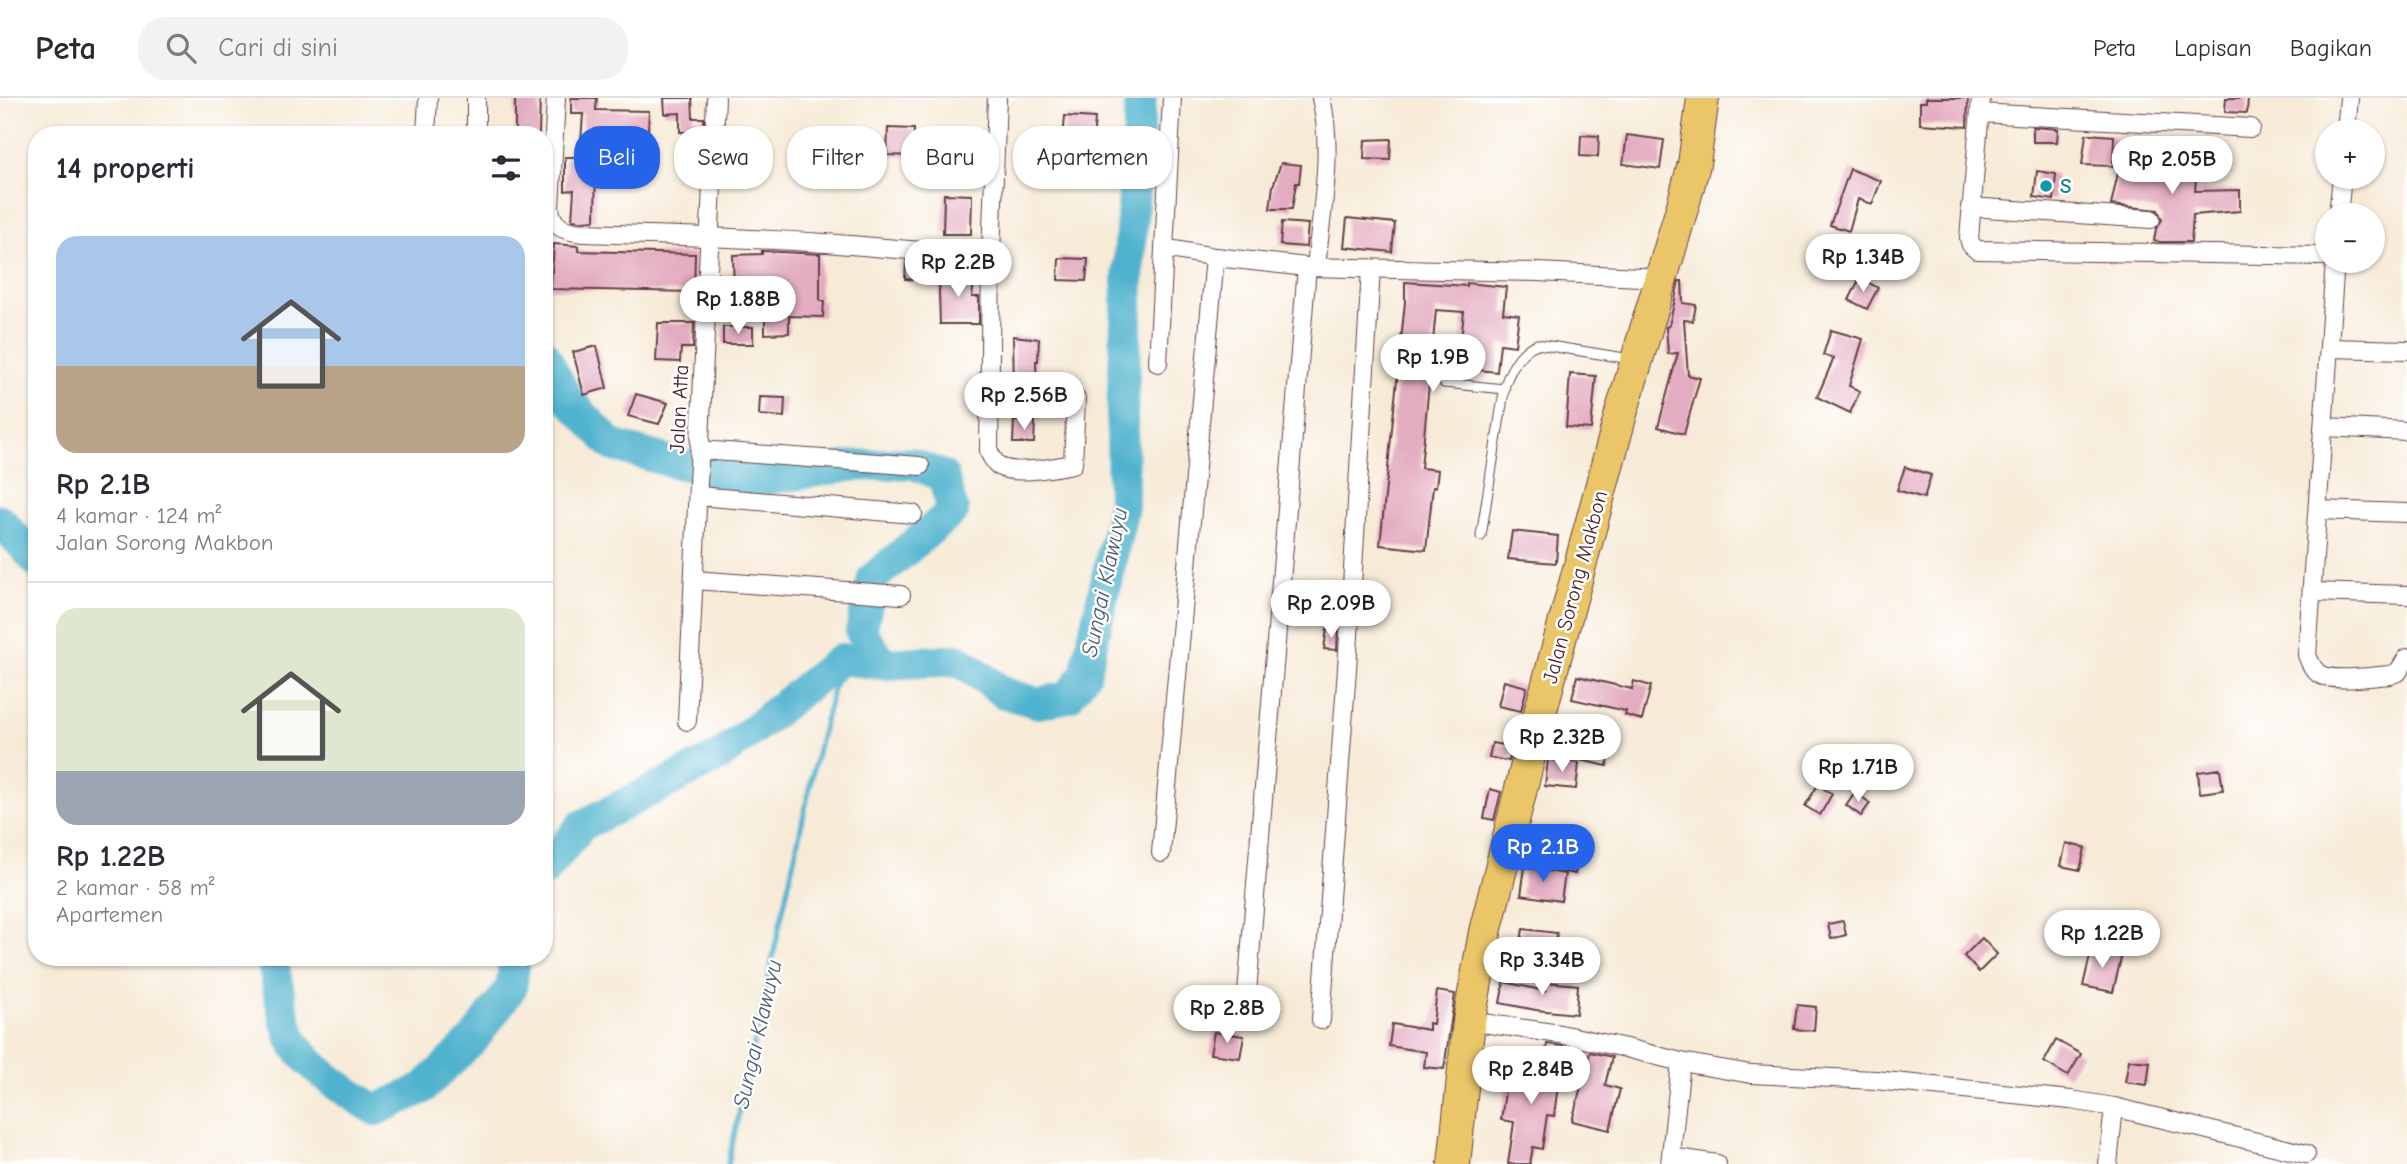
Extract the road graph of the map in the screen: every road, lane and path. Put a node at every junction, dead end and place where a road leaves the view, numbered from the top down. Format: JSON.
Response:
{"nodes":[{"id":1,"x":428,"y":98,"type":"edge"},
{"id":2,"x":476,"y":98,"type":"edge"},
{"id":3,"x":556,"y":98,"type":"edge"},
{"id":4,"x":716,"y":98,"type":"edge"},
{"id":5,"x":998,"y":98,"type":"edge"},
{"id":6,"x":1172,"y":98,"type":"edge"},
{"id":7,"x":1321,"y":98,"type":"edge"},
{"id":8,"x":1703,"y":98,"type":"edge"},
{"id":9,"x":2349,"y":98,"type":"edge"},
{"id":10,"x":1980,"y":105,"type":"edge"},
{"id":11,"x":2347,"y":119,"type":"edge"},
{"id":12,"x":426,"y":126,"type":"edge"},
{"id":13,"x":476,"y":126,"type":"edge"},
{"id":14,"x":2251,"y":128,"type":"dead end"},
{"id":15,"x":553,"y":153,"type":"edge"},
{"id":16,"x":1970,"y":207,"type":"junction"},
{"id":17,"x":2151,"y":219,"type":"dead end"},
{"id":18,"x":553,"y":225,"type":"edge"},
{"id":19,"x":710,"y":235,"type":"junction"},
{"id":20,"x":1164,"y":248,"type":"junction"},
{"id":21,"x":991,"y":254,"type":"junction"},
{"id":22,"x":2315,"y":256,"type":"edge"},
{"id":23,"x":1214,"y":257,"type":"junction"},
{"id":24,"x":1312,"y":267,"type":"junction"},
{"id":25,"x":1371,"y":269,"type":"junction"},
{"id":26,"x":2333,"y":273,"type":"edge"},
{"id":27,"x":1661,"y":278,"type":"junction"},
{"id":28,"x":2329,"y":348,"type":"junction"},
{"id":29,"x":2407,"y":350,"type":"edge"},
{"id":30,"x":1636,"y":360,"type":"junction"},
{"id":31,"x":1158,"y":363,"type":"dead end"},
{"id":32,"x":1444,"y":383,"type":"dead end"},
{"id":33,"x":1504,"y":389,"type":"junction"},
{"id":34,"x":1076,"y":399,"type":"dead end"},
{"id":35,"x":2324,"y":427,"type":"junction"},
{"id":36,"x":2407,"y":431,"type":"edge"},
{"id":37,"x":700,"y":450,"type":"junction"},
{"id":38,"x":920,"y":466,"type":"dead end"},
{"id":39,"x":698,"y":496,"type":"junction"},
{"id":40,"x":2318,"y":510,"type":"junction"},
{"id":41,"x":2407,"y":513,"type":"edge"},
{"id":42,"x":913,"y":514,"type":"dead end"},
{"id":43,"x":1481,"y":536,"type":"dead end"},
{"id":44,"x":694,"y":580,"type":"junction"},
{"id":45,"x":2312,"y":592,"type":"junction"},
{"id":46,"x":901,"y":595,"type":"dead end"},
{"id":47,"x":2407,"y":595,"type":"edge"},
{"id":48,"x":2407,"y":658,"type":"edge"},
{"id":49,"x":687,"y":721,"type":"dead end"},
{"id":50,"x":1161,"y":853,"type":"dead end"},
{"id":51,"x":1246,"y":1005,"type":"dead end"},
{"id":52,"x":1321,"y":1020,"type":"dead end"},
{"id":53,"x":1469,"y":1021,"type":"junction"},
{"id":54,"x":1681,"y":1062,"type":"junction"},
{"id":55,"x":2114,"y":1107,"type":"junction"},
{"id":56,"x":2306,"y":1154,"type":"dead end"},
{"id":57,"x":1671,"y":1161,"type":"edge"},
{"id":58,"x":1454,"y":1164,"type":"edge"},
{"id":59,"x":1717,"y":1164,"type":"edge"},
{"id":60,"x":2108,"y":1164,"type":"edge"}],
"edges":[{"from":1,"to":12,"type":"street"},
{"from":2,"to":13,"type":"street"},
{"from":3,"to":15,"type":"street"},
{"from":4,"to":19,"type":"street","name":"Jalan Atta"},
{"from":5,"to":21,"type":"street"},
{"from":6,"to":20,"type":"street"},
{"from":7,"to":24,"type":"street"},
{"from":8,"to":27,"type":"highway","name":"Jalan Sorong Makbon"},
{"from":9,"to":11,"type":"street"},
{"from":10,"to":14,"type":"street"},
{"from":10,"to":16,"type":"street"},
{"from":16,"to":17,"type":"street"},
{"from":16,"to":22,"type":"street"},
{"from":18,"to":19,"type":"street"},
{"from":19,"to":21,"type":"street"},
{"from":19,"to":37,"type":"street","name":"Jalan Atta"},
{"from":20,"to":23,"type":"street"},
{"from":20,"to":31,"type":"street"},
{"from":21,"to":34,"type":"street"},
{"from":23,"to":24,"type":"street"},
{"from":23,"to":50,"type":"street"},
{"from":24,"to":25,"type":"street"},
{"from":24,"to":51,"type":"street"},
{"from":25,"to":27,"type":"street"},
{"from":25,"to":52,"type":"street"},
{"from":26,"to":28,"type":"street"},
{"from":27,"to":30,"type":"highway","name":"Jalan Sorong Makbon"},
{"from":28,"to":29,"type":"street"},
{"from":28,"to":35,"type":"street"},
{"from":30,"to":33,"type":"lane"},
{"from":30,"to":53,"type":"highway","name":"Jalan Sorong Makbon"},
{"from":32,"to":33,"type":"lane"},
{"from":33,"to":43,"type":"lane"},
{"from":35,"to":36,"type":"street"},
{"from":35,"to":40,"type":"street"},
{"from":37,"to":38,"type":"street"},
{"from":37,"to":39,"type":"street","name":"Jalan Atta"},
{"from":39,"to":42,"type":"street"},
{"from":39,"to":44,"type":"street","name":"Jalan Atta"},
{"from":40,"to":41,"type":"street"},
{"from":40,"to":45,"type":"street"},
{"from":44,"to":46,"type":"street"},
{"from":44,"to":49,"type":"street","name":"Jalan Atta"},
{"from":45,"to":47,"type":"street"},
{"from":45,"to":48,"type":"street"},
{"from":53,"to":54,"type":"street"},
{"from":53,"to":58,"type":"highway","name":"Jalan Sorong Makbon"},
{"from":54,"to":55,"type":"street"},
{"from":54,"to":57,"type":"street"},
{"from":55,"to":56,"type":"street"},
{"from":55,"to":60,"type":"street"},
{"from":57,"to":59,"type":"street"}]}
